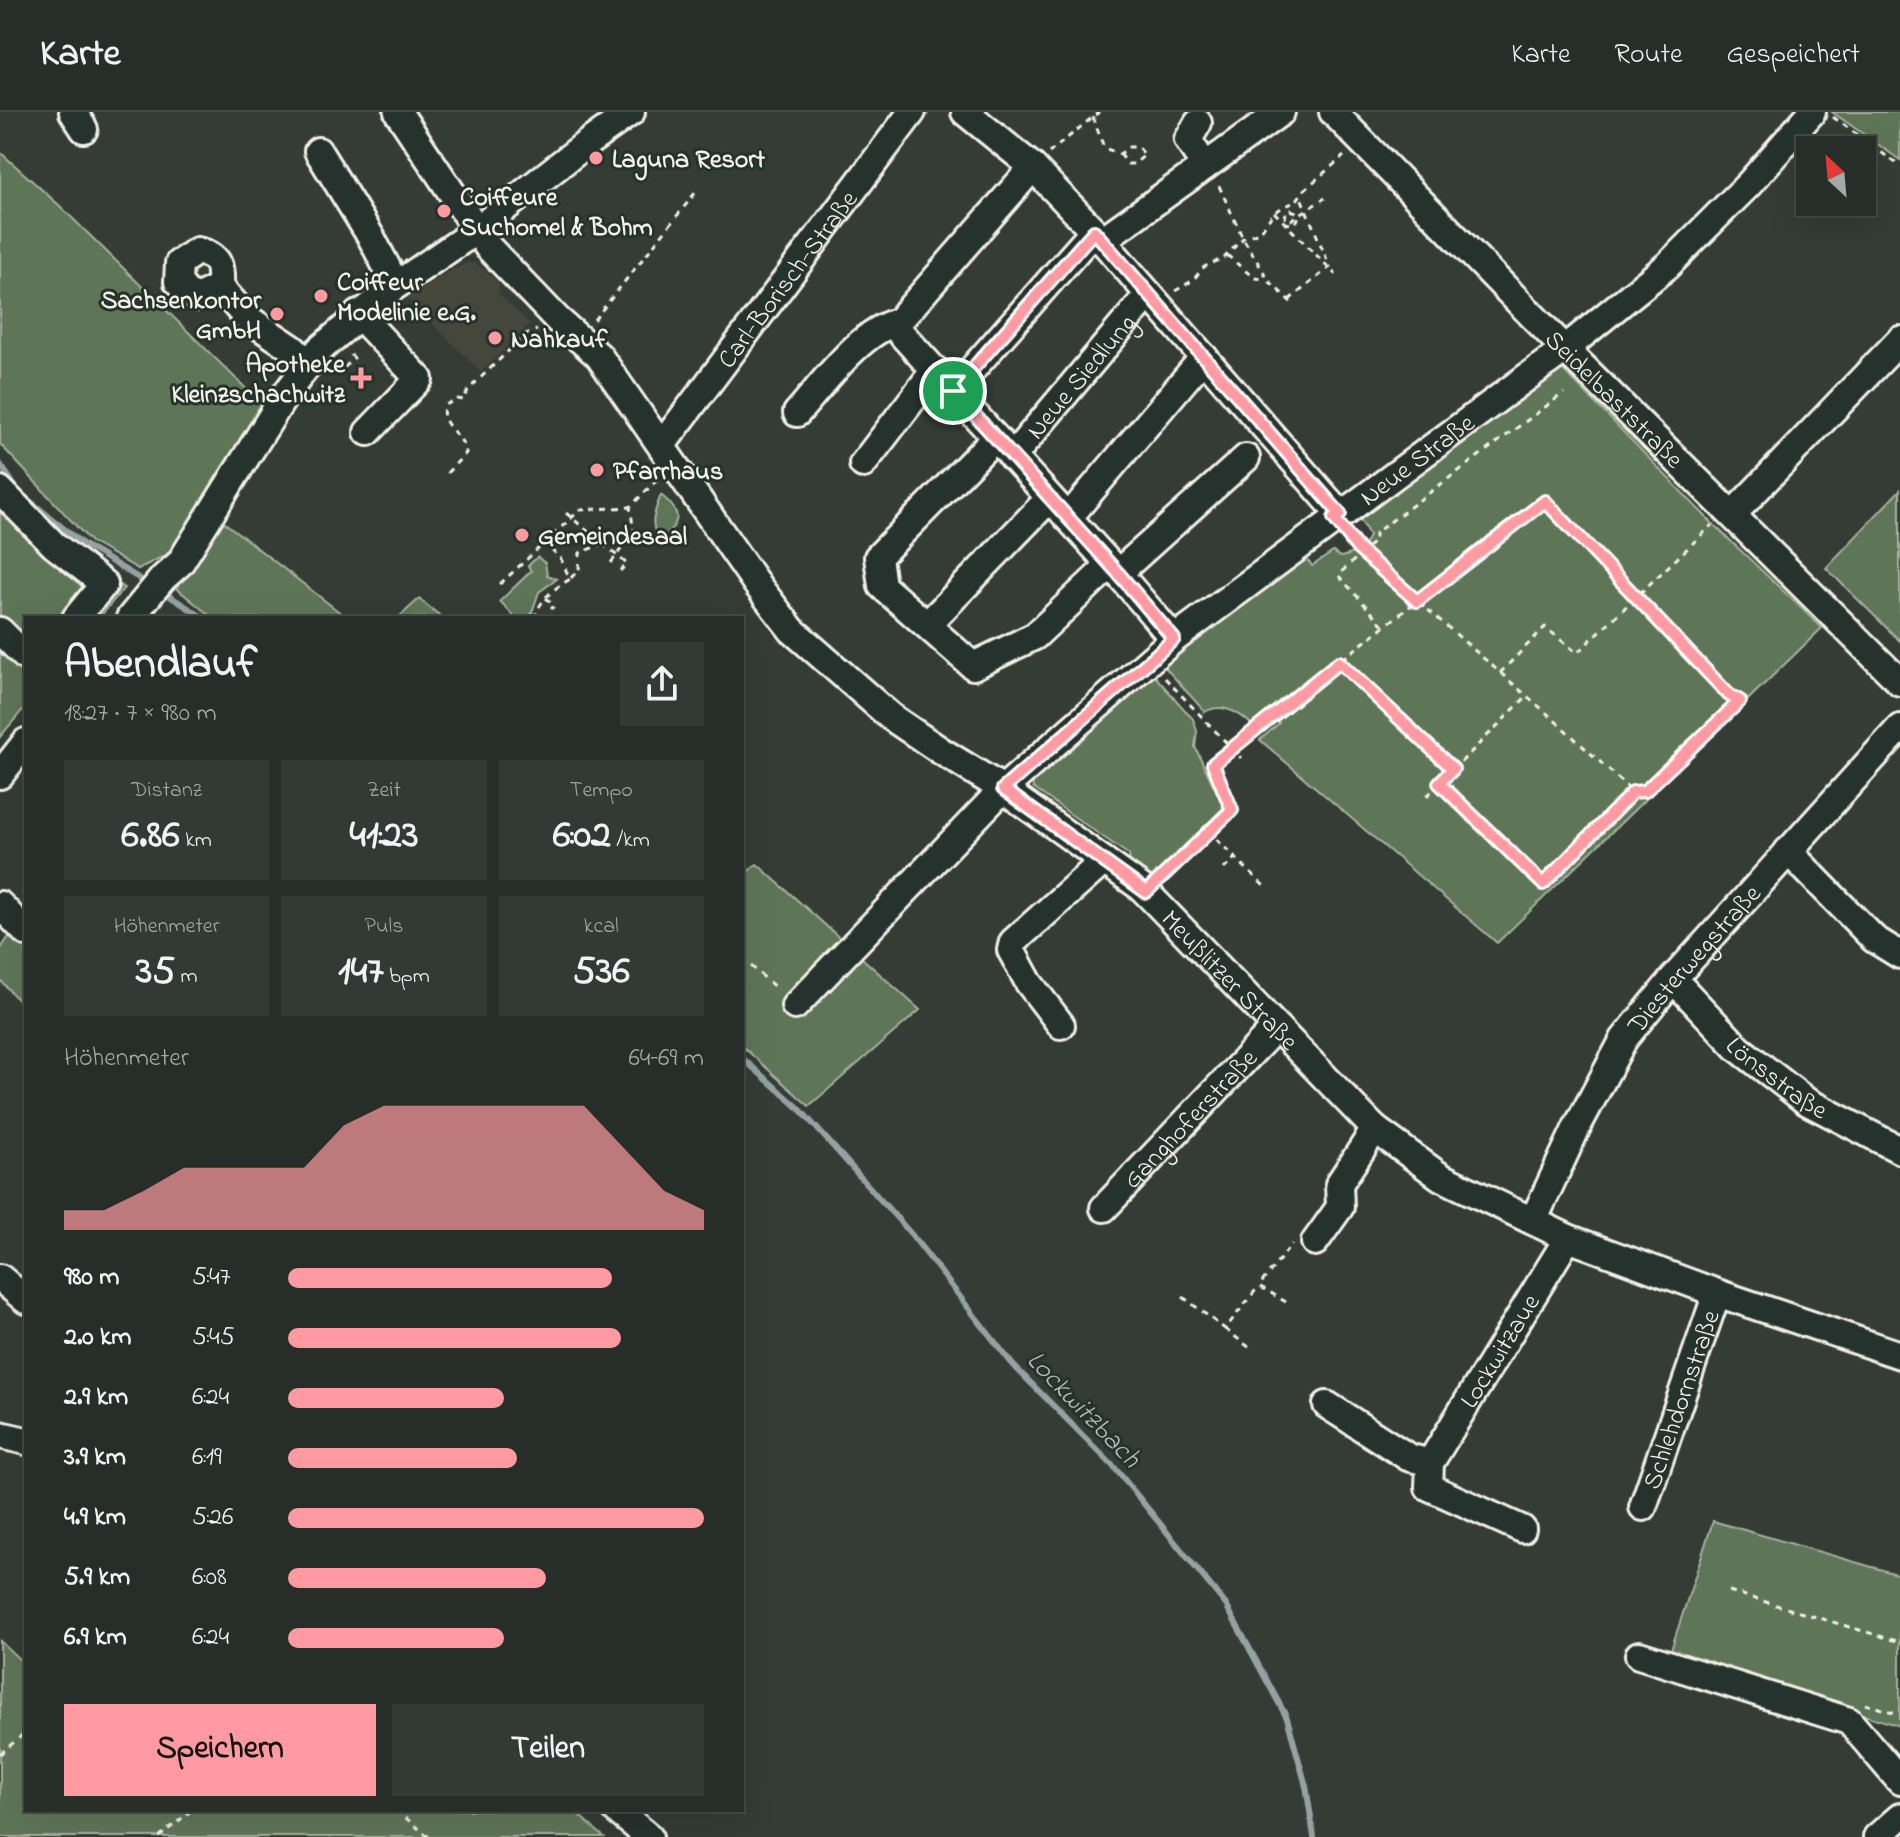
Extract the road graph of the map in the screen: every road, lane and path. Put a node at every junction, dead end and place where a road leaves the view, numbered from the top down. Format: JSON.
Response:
{"nodes":[{"id":1,"x":398,"y":112,"type":"edge"},
{"id":2,"x":631,"y":112,"type":"edge"},
{"id":3,"x":912,"y":112,"type":"edge"},
{"id":4,"x":965,"y":112,"type":"edge"},
{"id":5,"x":1099,"y":112,"type":"edge"},
{"id":6,"x":1281,"y":112,"type":"edge"},
{"id":7,"x":1333,"y":112,"type":"edge"},
{"id":8,"x":1812,"y":112,"type":"edge"},
{"id":9,"x":1827,"y":112,"type":"edge"},
{"id":10,"x":1093,"y":117,"type":"junction"},
{"id":11,"x":1198,"y":123,"type":"dead end"},
{"id":12,"x":1360,"y":138,"type":"junction"},
{"id":13,"x":318,"y":151,"type":"dead end"},
{"id":14,"x":1120,"y":154,"type":"junction"},
{"id":15,"x":1207,"y":165,"type":"junction"},
{"id":16,"x":1900,"y":166,"type":"edge"},
{"id":17,"x":1033,"y":167,"type":"junction"},
{"id":18,"x":696,"y":192,"type":"dead end"},
{"id":19,"x":1300,"y":195,"type":"junction"},
{"id":20,"x":1325,"y":198,"type":"dead end"},
{"id":21,"x":1274,"y":212,"type":"junction"},
{"id":22,"x":1284,"y":223,"type":"junction"},
{"id":23,"x":477,"y":230,"type":"junction"},
{"id":24,"x":1098,"y":236,"type":"junction"},
{"id":25,"x":1243,"y":238,"type":"junction"},
{"id":26,"x":1227,"y":255,"type":"junction"},
{"id":27,"x":1330,"y":267,"type":"junction"},
{"id":28,"x":1336,"y":275,"type":"dead end"},
{"id":29,"x":1267,"y":279,"type":"junction"},
{"id":30,"x":396,"y":285,"type":"junction"},
{"id":31,"x":220,"y":287,"type":"dead end"},
{"id":32,"x":1154,"y":300,"type":"junction"},
{"id":33,"x":1289,"y":300,"type":"junction"},
{"id":34,"x":1295,"y":306,"type":"dead end"},
{"id":35,"x":358,"y":314,"type":"junction"},
{"id":36,"x":558,"y":320,"type":"junction"},
{"id":37,"x":898,"y":322,"type":"junction"},
{"id":38,"x":579,"y":339,"type":"junction"},
{"id":39,"x":1900,"y":340,"type":"edge"},
{"id":40,"x":1565,"y":349,"type":"junction"},
{"id":41,"x":1204,"y":357,"type":"junction"},
{"id":42,"x":308,"y":363,"type":"junction"},
{"id":43,"x":935,"y":370,"type":"junction"},
{"id":44,"x":953,"y":391,"type":"junction"},
{"id":45,"x":1564,"y":393,"type":"dead end"},
{"id":46,"x":797,"y":413,"type":"dead end"},
{"id":47,"x":368,"y":432,"type":"dead end"},
{"id":48,"x":1003,"y":447,"type":"junction"},
{"id":49,"x":669,"y":454,"type":"junction"},
{"id":50,"x":1246,"y":458,"type":"dead end"},
{"id":51,"x":863,"y":464,"type":"dead end"},
{"id":52,"x":447,"y":473,"type":"dead end"},
{"id":53,"x":0,"y":490,"type":"edge"},
{"id":54,"x":1049,"y":499,"type":"junction"},
{"id":55,"x":630,"y":507,"type":"junction"},
{"id":56,"x":1731,"y":512,"type":"junction"},
{"id":57,"x":566,"y":513,"type":"dead end"},
{"id":58,"x":1337,"y":516,"type":"junction"},
{"id":59,"x":572,"y":517,"type":"junction"},
{"id":60,"x":1068,"y":518,"type":"junction"},
{"id":61,"x":544,"y":543,"type":"junction"},
{"id":62,"x":602,"y":544,"type":"junction"},
{"id":63,"x":1363,"y":554,"type":"junction"},
{"id":64,"x":617,"y":556,"type":"junction"},
{"id":65,"x":611,"y":563,"type":"dead end"},
{"id":66,"x":1114,"y":569,"type":"junction"},
{"id":67,"x":620,"y":571,"type":"dead end"},
{"id":68,"x":570,"y":579,"type":"junction"},
{"id":69,"x":500,"y":584,"type":"dead end"},
{"id":70,"x":1637,"y":596,"type":"junction"},
{"id":71,"x":545,"y":597,"type":"junction"},
{"id":72,"x":1417,"y":601,"type":"junction"},
{"id":73,"x":551,"y":609,"type":"dead end"},
{"id":74,"x":135,"y":612,"type":"edge"},
{"id":75,"x":78,"y":616,"type":"edge"},
{"id":76,"x":537,"y":616,"type":"edge"},
{"id":77,"x":928,"y":624,"type":"junction"},
{"id":78,"x":1384,"y":626,"type":"junction"},
{"id":79,"x":0,"y":631,"type":"edge"},
{"id":80,"x":1174,"y":639,"type":"junction"},
{"id":81,"x":24,"y":655,"type":"edge"},
{"id":82,"x":1149,"y":661,"type":"junction"},
{"id":83,"x":1339,"y":662,"type":"junction"},
{"id":84,"x":1500,"y":673,"type":"junction"},
{"id":85,"x":1900,"y":682,"type":"edge"},
{"id":86,"x":1527,"y":696,"type":"junction"},
{"id":87,"x":1900,"y":728,"type":"edge"},
{"id":88,"x":24,"y":745,"type":"edge"},
{"id":89,"x":1232,"y":748,"type":"junction"},
{"id":90,"x":1241,"y":758,"type":"dead end"},
{"id":91,"x":1453,"y":769,"type":"junction"},
{"id":92,"x":0,"y":775,"type":"edge"},
{"id":93,"x":1439,"y":783,"type":"junction"},
{"id":94,"x":1003,"y":789,"type":"junction"},
{"id":95,"x":1633,"y":792,"type":"junction"},
{"id":96,"x":1427,"y":796,"type":"dead end"},
{"id":97,"x":1208,"y":831,"type":"junction"},
{"id":98,"x":1788,"y":851,"type":"junction"},
{"id":99,"x":1235,"y":858,"type":"junction"},
{"id":100,"x":1104,"y":861,"type":"junction"},
{"id":101,"x":1224,"y":869,"type":"dead end"},
{"id":102,"x":1265,"y":887,"type":"dead end"},
{"id":103,"x":1146,"y":892,"type":"junction"},
{"id":104,"x":0,"y":905,"type":"edge"},
{"id":105,"x":24,"y":930,"type":"edge"},
{"id":106,"x":1900,"y":955,"type":"edge"},
{"id":107,"x":744,"y":960,"type":"edge"},
{"id":108,"x":1673,"y":979,"type":"junction"},
{"id":109,"x":795,"y":1006,"type":"joint"},
{"id":110,"x":1061,"y":1025,"type":"dead end"},
{"id":111,"x":1276,"y":1027,"type":"junction"},
{"id":112,"x":1375,"y":1129,"type":"junction"},
{"id":113,"x":1900,"y":1150,"type":"edge"},
{"id":114,"x":1104,"y":1208,"type":"dead end"},
{"id":115,"x":1533,"y":1221,"type":"junction"},
{"id":116,"x":1568,"y":1238,"type":"junction"},
{"id":117,"x":1315,"y":1242,"type":"dead end"},
{"id":118,"x":0,"y":1278,"type":"edge"},
{"id":119,"x":1259,"y":1286,"type":"dead end"},
{"id":120,"x":1717,"y":1293,"type":"junction"},
{"id":121,"x":1183,"y":1297,"type":"dead end"},
{"id":122,"x":24,"y":1298,"type":"edge"},
{"id":123,"x":1225,"y":1329,"type":"junction"},
{"id":124,"x":1250,"y":1348,"type":"dead end"},
{"id":125,"x":1900,"y":1355,"type":"edge"},
{"id":126,"x":1327,"y":1405,"type":"dead end"},
{"id":127,"x":0,"y":1435,"type":"edge"},
{"id":128,"x":24,"y":1441,"type":"edge"},
{"id":129,"x":1430,"y":1463,"type":"junction"},
{"id":130,"x":1643,"y":1507,"type":"dead end"},
{"id":131,"x":1522,"y":1529,"type":"dead end"},
{"id":132,"x":1729,"y":1591,"type":"dead end"},
{"id":133,"x":1900,"y":1642,"type":"edge"},
{"id":134,"x":1639,"y":1655,"type":"dead end"},
{"id":135,"x":24,"y":1734,"type":"edge"},
{"id":136,"x":0,"y":1754,"type":"edge"},
{"id":137,"x":1900,"y":1781,"type":"edge"},
{"id":138,"x":190,"y":1812,"type":"edge"},
{"id":139,"x":398,"y":1812,"type":"edge"},
{"id":140,"x":618,"y":1812,"type":"edge"},
{"id":141,"x":1900,"y":1817,"type":"edge"},
{"id":142,"x":159,"y":1837,"type":"edge"},
{"id":143,"x":429,"y":1837,"type":"edge"},
{"id":144,"x":649,"y":1837,"type":"edge"},
{"id":145,"x":1877,"y":1837,"type":"edge"}],
"edges":[{"from":1,"to":23,"type":"street","name":"Meußlitzer Straße"},
{"from":2,"to":23,"type":"street"},
{"from":3,"to":49,"type":"street","name":"Carl-Borisch-Straße"},
{"from":4,"to":17,"type":"street"},
{"from":5,"to":10,"type":"path"},
{"from":6,"to":15,"type":"street"},
{"from":7,"to":12,"type":"street","name":"Seidelbaststraße"},
{"from":8,"to":40,"type":"street","name":"Neue Straße"},
{"from":9,"to":16,"type":"path"},
{"from":10,"to":14,"type":"path"},
{"from":10,"to":17,"type":"path"},
{"from":11,"to":15,"type":"street"},
{"from":12,"to":19,"type":"path"},
{"from":12,"to":40,"type":"street","name":"Seidelbaststraße"},
{"from":13,"to":30,"type":"street"},
{"from":14,"to":14,"type":"path"},
{"from":15,"to":24,"type":"street"},
{"from":15,"to":25,"type":"path"},
{"from":17,"to":24,"type":"street"},
{"from":17,"to":37,"type":"street"},
{"from":18,"to":38,"type":"path"},
{"from":19,"to":21,"type":"path"},
{"from":19,"to":27,"type":"path"},
{"from":20,"to":22,"type":"path"},
{"from":21,"to":22,"type":"path"},
{"from":21,"to":25,"type":"path"},
{"from":22,"to":27,"type":"path"},
{"from":23,"to":30,"type":"street"},
{"from":23,"to":36,"type":"street","name":"Meußlitzer Straße"},
{"from":24,"to":32,"type":"street"},
{"from":24,"to":44,"type":"street"},
{"from":25,"to":26,"type":"path"},
{"from":25,"to":29,"type":"path"},
{"from":26,"to":29,"type":"path"},
{"from":26,"to":32,"type":"path"},
{"from":27,"to":28,"type":"path"},
{"from":27,"to":33,"type":"path"},
{"from":29,"to":33,"type":"path"},
{"from":30,"to":35,"type":"street"},
{"from":31,"to":42,"type":"street"},
{"from":32,"to":41,"type":"street"},
{"from":32,"to":48,"type":"street","name":"Neue Siedlung"},
{"from":33,"to":34,"type":"path"},
{"from":35,"to":42,"type":"street"},
{"from":35,"to":47,"type":"street"},
{"from":36,"to":38,"type":"street","name":"Meußlitzer Straße"},
{"from":36,"to":52,"type":"path"},
{"from":37,"to":43,"type":"street","name":"Neue Siedlung"},
{"from":37,"to":46,"type":"street"},
{"from":38,"to":49,"type":"street","name":"Meußlitzer Straße"},
{"from":39,"to":56,"type":"street"},
{"from":40,"to":56,"type":"street","name":"Seidelbaststraße"},
{"from":40,"to":58,"type":"street","name":"Neue Straße"},
{"from":41,"to":58,"type":"street"},
{"from":41,"to":60,"type":"street"},
{"from":42,"to":74,"type":"street"},
{"from":43,"to":44,"type":"street","name":"Neue Siedlung"},
{"from":43,"to":51,"type":"street"},
{"from":44,"to":48,"type":"street","name":"Neue Siedlung"},
{"from":45,"to":63,"type":"path"},
{"from":48,"to":54,"type":"street","name":"Neue Siedlung"},
{"from":48,"to":77,"type":"street","name":"Neue Siedlung"},
{"from":49,"to":55,"type":"path"},
{"from":49,"to":94,"type":"street","name":"Meußlitzer Straße"},
{"from":50,"to":66,"type":"street","name":"Neue Siedlung"},
{"from":53,"to":75,"type":"street"},
{"from":54,"to":60,"type":"street","name":"Neue Siedlung"},
{"from":54,"to":77,"type":"street"},
{"from":55,"to":59,"type":"path"},
{"from":55,"to":64,"type":"path"},
{"from":56,"to":70,"type":"path"},
{"from":56,"to":85,"type":"street","name":"Seidelbaststraße"},
{"from":57,"to":59,"type":"path"},
{"from":58,"to":63,"type":"path"},
{"from":58,"to":80,"type":"street","name":"Neue Straße"},
{"from":59,"to":61,"type":"path"},
{"from":59,"to":62,"type":"path"},
{"from":60,"to":66,"type":"street","name":"Neue Siedlung"},
{"from":61,"to":68,"type":"path"},
{"from":61,"to":69,"type":"path"},
{"from":62,"to":64,"type":"path"},
{"from":62,"to":68,"type":"path"},
{"from":63,"to":72,"type":"path"},
{"from":63,"to":78,"type":"path"},
{"from":64,"to":65,"type":"path"},
{"from":64,"to":67,"type":"path"},
{"from":66,"to":77,"type":"street","name":"Neue Siedlung"},
{"from":66,"to":80,"type":"street","name":"Neue Siedlung"},
{"from":68,"to":71,"type":"path"},
{"from":70,"to":72,"type":"path"},
{"from":70,"to":84,"type":"path"},
{"from":70,"to":95,"type":"path"},
{"from":71,"to":73,"type":"path"},
{"from":71,"to":76,"type":"path"},
{"from":72,"to":78,"type":"path"},
{"from":72,"to":84,"type":"path"},
{"from":78,"to":83,"type":"path"},
{"from":79,"to":81,"type":"street"},
{"from":80,"to":82,"type":"street","name":"Neue Straße"},
{"from":82,"to":89,"type":"path"},
{"from":82,"to":94,"type":"street","name":"Neue Straße"},
{"from":83,"to":89,"type":"path"},
{"from":83,"to":91,"type":"path"},
{"from":84,"to":86,"type":"path"},
{"from":86,"to":91,"type":"path"},
{"from":86,"to":95,"type":"path"},
{"from":87,"to":98,"type":"street","name":"Diesterwegstraße"},
{"from":88,"to":92,"type":"street"},
{"from":89,"to":90,"type":"path"},
{"from":89,"to":97,"type":"path"},
{"from":91,"to":93,"type":"path"},
{"from":93,"to":95,"type":"path"},
{"from":93,"to":96,"type":"path"},
{"from":94,"to":100,"type":"street","name":"Meußlitzer Straße"},
{"from":94,"to":109,"type":"street","name":"Neue Straße"},
{"from":97,"to":99,"type":"path"},
{"from":97,"to":103,"type":"path"},
{"from":98,"to":106,"type":"street"},
{"from":98,"to":108,"type":"street","name":"Diesterwegstraße"},
{"from":99,"to":101,"type":"path"},
{"from":99,"to":102,"type":"path"},
{"from":100,"to":103,"type":"street","name":"Meußlitzer Straße"},
{"from":100,"to":110,"type":"street"},
{"from":103,"to":111,"type":"street","name":"Meußlitzer Straße"},
{"from":104,"to":105,"type":"street"},
{"from":107,"to":109,"type":"path"},
{"from":108,"to":113,"type":"street","name":"Lönsstraße"},
{"from":108,"to":115,"type":"street","name":"Diesterwegstraße"},
{"from":111,"to":112,"type":"street","name":"Meußlitzer Straße"},
{"from":111,"to":114,"type":"street","name":"Ganghoferstraße"},
{"from":112,"to":115,"type":"street","name":"Meußlitzer Straße"},
{"from":112,"to":117,"type":"street"},
{"from":115,"to":116,"type":"street","name":"Meußlitzer Straße"},
{"from":116,"to":120,"type":"street","name":"Meußlitzer Straße"},
{"from":116,"to":129,"type":"street","name":"Lockwitzaue"},
{"from":118,"to":122,"type":"street"},
{"from":119,"to":123,"type":"path"},
{"from":120,"to":125,"type":"street","name":"Meußlitzer Straße"},
{"from":120,"to":130,"type":"street","name":"Schlehdornstraße"},
{"from":121,"to":123,"type":"path"},
{"from":123,"to":124,"type":"path"},
{"from":126,"to":129,"type":"street"},
{"from":127,"to":128,"type":"street"},
{"from":129,"to":131,"type":"street"},
{"from":132,"to":133,"type":"path"},
{"from":134,"to":137,"type":"street"},
{"from":135,"to":136,"type":"path"},
{"from":138,"to":142,"type":"path"},
{"from":139,"to":143,"type":"path"},
{"from":140,"to":144,"type":"street"},
{"from":141,"to":145,"type":"street"}]}
